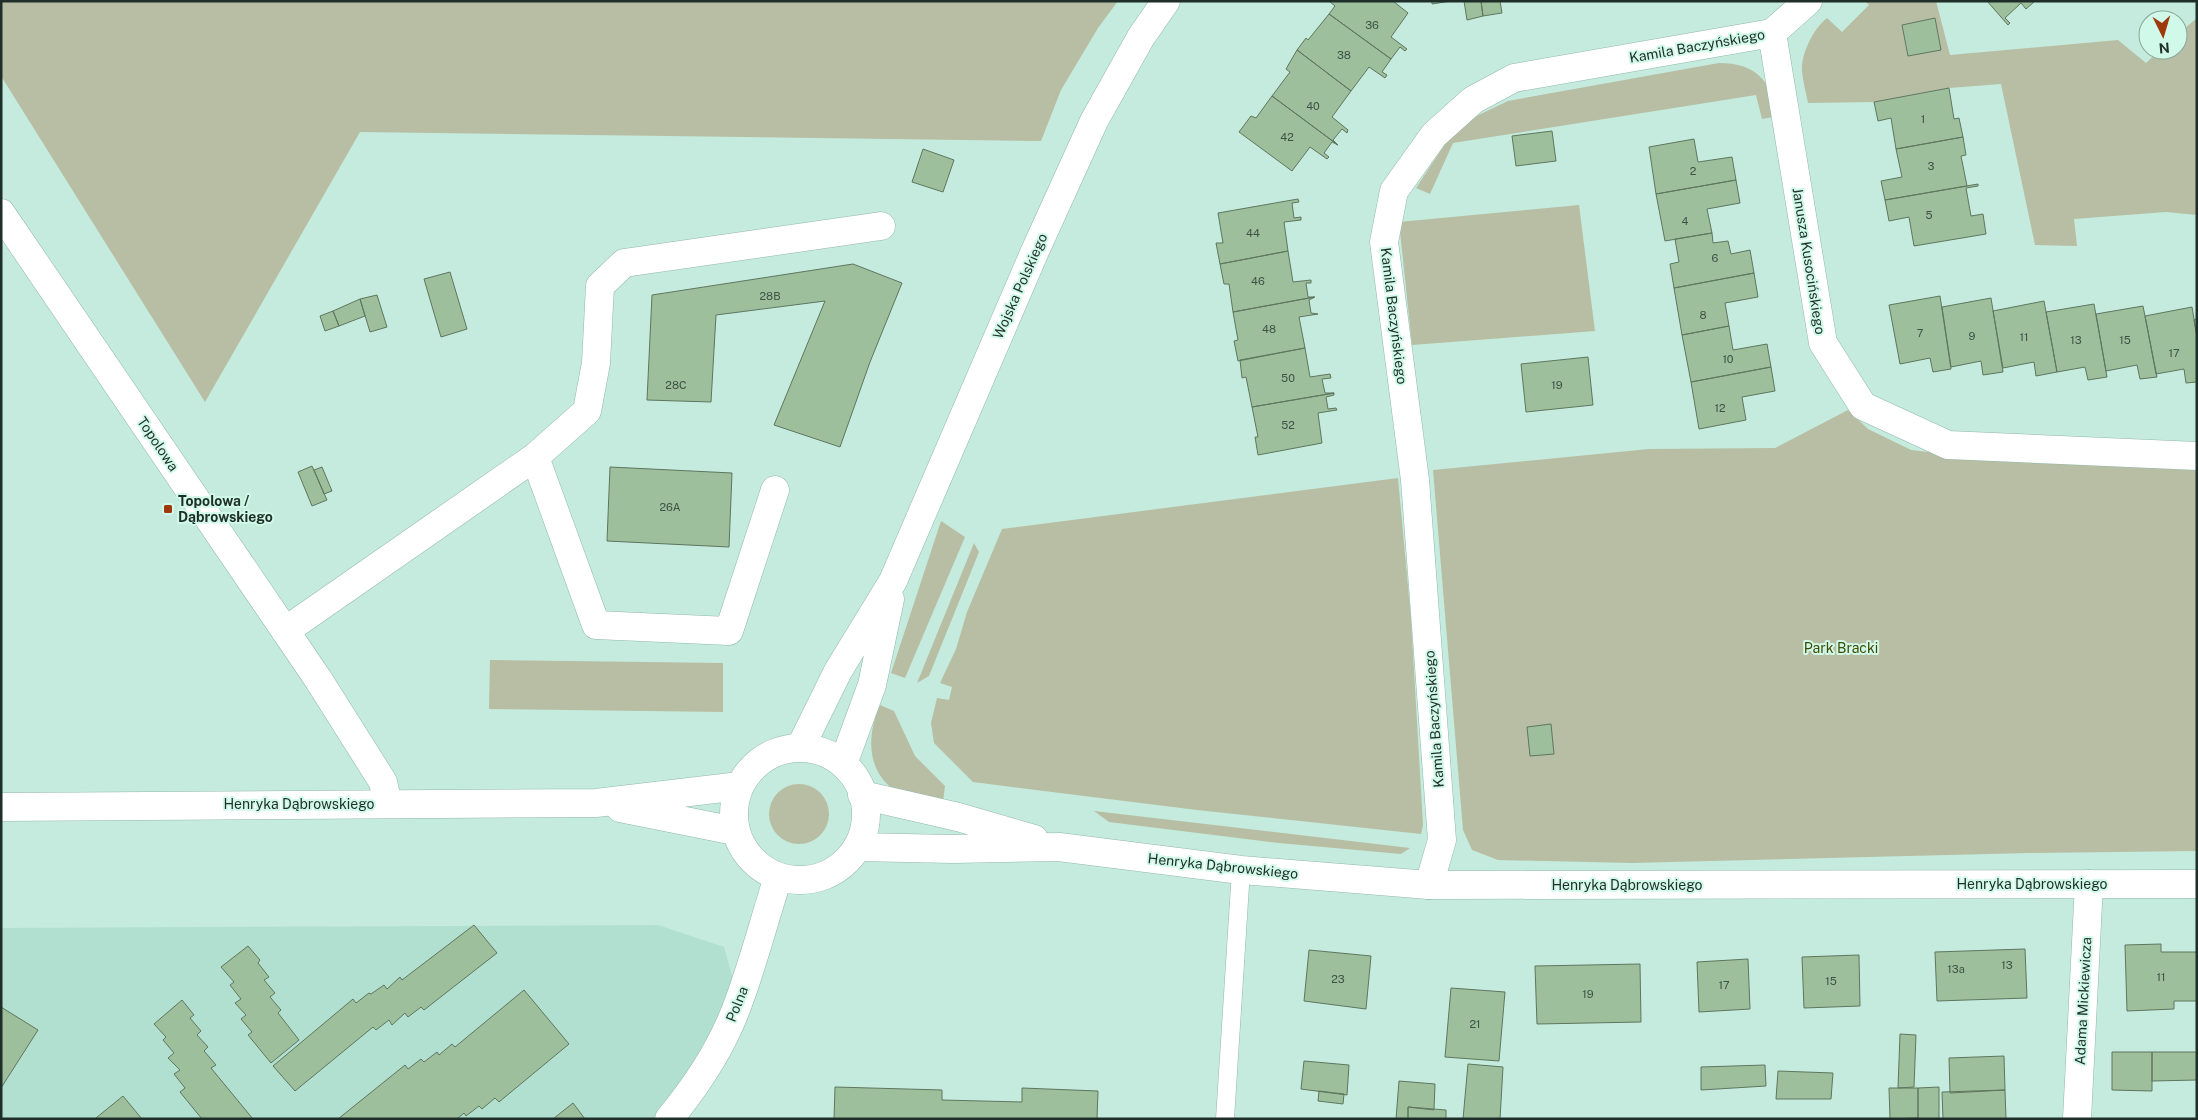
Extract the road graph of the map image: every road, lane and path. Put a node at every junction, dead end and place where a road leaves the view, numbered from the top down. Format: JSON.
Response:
{"nodes":[{"id":1,"x":1166,"y":1,"type":"edge"},
{"id":2,"x":1808,"y":1,"type":"edge"},
{"id":3,"x":1772,"y":33,"type":"junction"},
{"id":4,"x":1,"y":213,"type":"edge"},
{"id":5,"x":881,"y":226,"type":"dead end"},
{"id":6,"x":535,"y":456,"type":"junction"},
{"id":7,"x":2197,"y":456,"type":"edge"},
{"id":8,"x":775,"y":490,"type":"dead end"},
{"id":9,"x":894,"y":581,"type":"junction"},
{"id":10,"x":285,"y":631,"type":"junction"},
{"id":11,"x":800,"y":748,"type":"junction"},
{"id":12,"x":843,"y":764,"type":"junction"},
{"id":13,"x":740,"y":786,"type":"junction"},
{"id":14,"x":862,"y":795,"type":"junction"},
{"id":15,"x":596,"y":803,"type":"junction"},
{"id":16,"x":388,"y":804,"type":"junction"},
{"id":17,"x":1,"y":806,"type":"edge"},
{"id":18,"x":735,"y":831,"type":"junction"},
{"id":19,"x":857,"y":847,"type":"junction"},
{"id":20,"x":1059,"y":847,"type":"junction"},
{"id":21,"x":1241,"y":870,"type":"junction"},
{"id":22,"x":778,"y":877,"type":"junction"},
{"id":23,"x":2089,"y":884,"type":"junction"},
{"id":24,"x":2197,"y":884,"type":"edge"},
{"id":25,"x":1429,"y":886,"type":"junction"},
{"id":26,"x":669,"y":1119,"type":"edge"},
{"id":27,"x":1225,"y":1119,"type":"edge"},
{"id":28,"x":2077,"y":1119,"type":"edge"}],
"edges":[{"from":1,"to":9,"type":"street","name":"Wojska Polskiego"},
{"from":2,"to":3,"type":"street","name":"Kamila Baczyńskiego"},
{"from":3,"to":7,"type":"street","name":"Janusza Kusocińskiego"},
{"from":3,"to":25,"type":"street","name":"Kamila Baczyńskiego"},
{"from":4,"to":10,"type":"street","name":"Topolowa"},
{"from":5,"to":6,"type":"street"},
{"from":6,"to":8,"type":"street"},
{"from":6,"to":10,"type":"street"},
{"from":9,"to":11,"type":"street"},
{"from":9,"to":12,"type":"street"},
{"from":10,"to":16,"type":"street","name":"Topolowa"},
{"from":11,"to":12,"type":"street"},
{"from":11,"to":13,"type":"street"},
{"from":12,"to":14,"type":"street"},
{"from":13,"to":15,"type":"street"},
{"from":13,"to":18,"type":"street"},
{"from":14,"to":19,"type":"street"},
{"from":14,"to":20,"type":"street"},
{"from":15,"to":16,"type":"street","name":"Henryka Dąbrowskiego"},
{"from":15,"to":18,"type":"street"},
{"from":16,"to":17,"type":"street","name":"Henryka Dąbrowskiego"},
{"from":18,"to":22,"type":"street"},
{"from":19,"to":20,"type":"street"},
{"from":19,"to":22,"type":"street"},
{"from":20,"to":21,"type":"street","name":"Henryka Dąbrowskiego"},
{"from":21,"to":25,"type":"street","name":"Henryka Dąbrowskiego"},
{"from":21,"to":27,"type":"lane"},
{"from":22,"to":26,"type":"street","name":"Polna"},
{"from":23,"to":24,"type":"street","name":"Henryka Dąbrowskiego"},
{"from":23,"to":25,"type":"street","name":"Henryka Dąbrowskiego"},
{"from":23,"to":28,"type":"street","name":"Adama Mickiewicza"}]}
